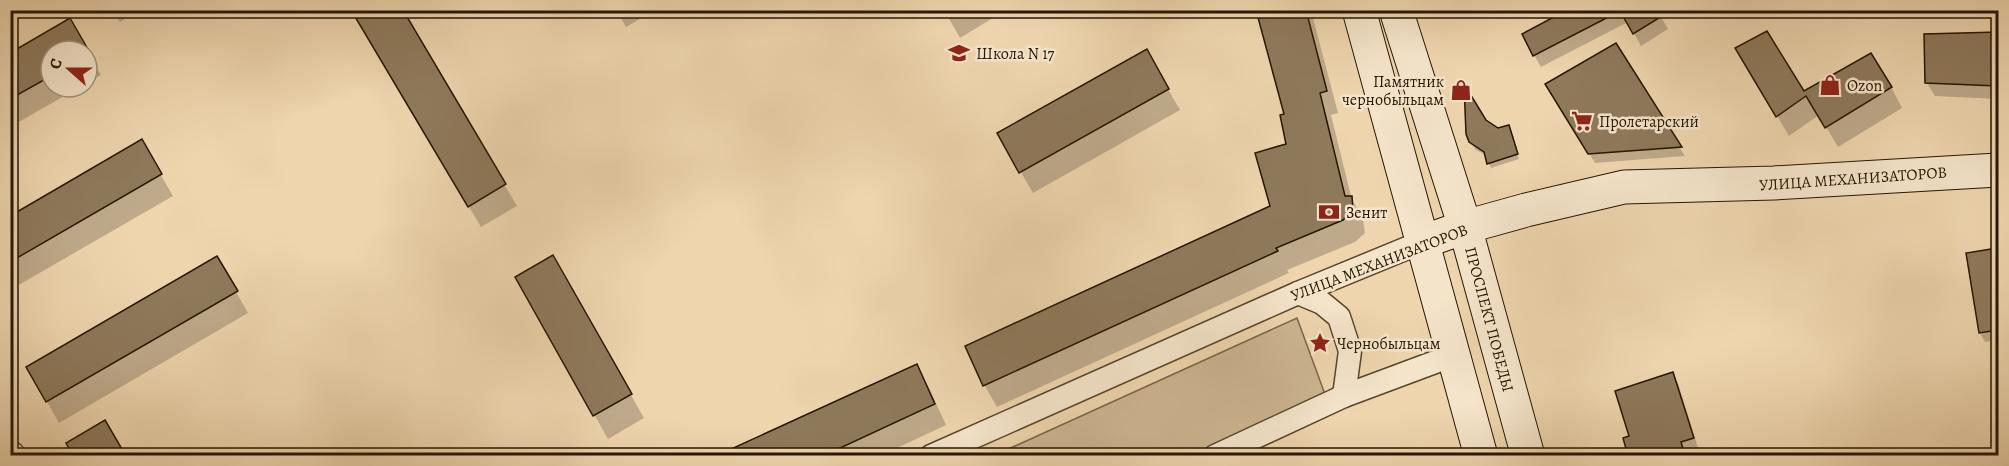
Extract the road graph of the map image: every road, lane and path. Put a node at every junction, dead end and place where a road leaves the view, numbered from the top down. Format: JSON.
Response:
{"nodes":[{"id":1,"x":1359,"y":10,"type":"edge"},
{"id":2,"x":1396,"y":10,"type":"edge"},
{"id":3,"x":1998,"y":170,"type":"edge"},
{"id":4,"x":1465,"y":227,"type":"junction"},
{"id":5,"x":1422,"y":242,"type":"junction"},
{"id":6,"x":1298,"y":293,"type":"junction"},
{"id":7,"x":1454,"y":355,"type":"junction"},
{"id":8,"x":1344,"y":396,"type":"junction"},
{"id":9,"x":932,"y":456,"type":"edge"},
{"id":10,"x":1215,"y":456,"type":"edge"},
{"id":11,"x":1481,"y":456,"type":"edge"},
{"id":12,"x":1528,"y":456,"type":"edge"}],
"edges":[{"from":1,"to":5,"type":"main road"},
{"from":2,"to":4,"type":"main road","name":"ПРОСПЕКТ ПОБЕДЫ"},
{"from":3,"to":4,"type":"main road","name":"УЛИЦА МЕХАНИЗАТОРОВ"},
{"from":4,"to":5,"type":"main road","name":"УЛИЦА МЕХАНИЗАТОРОВ"},
{"from":4,"to":12,"type":"main road","name":"ПРОСПЕКТ ПОБЕДЫ"},
{"from":5,"to":6,"type":"street","name":"УЛИЦА МЕХАНИЗАТОРОВ"},
{"from":5,"to":7,"type":"main road"},
{"from":6,"to":8,"type":"street"},
{"from":6,"to":9,"type":"street","name":"УЛИЦА МЕХАНИЗАТОРОВ"},
{"from":7,"to":8,"type":"street"},
{"from":7,"to":11,"type":"main road"},
{"from":8,"to":10,"type":"street"}]}
